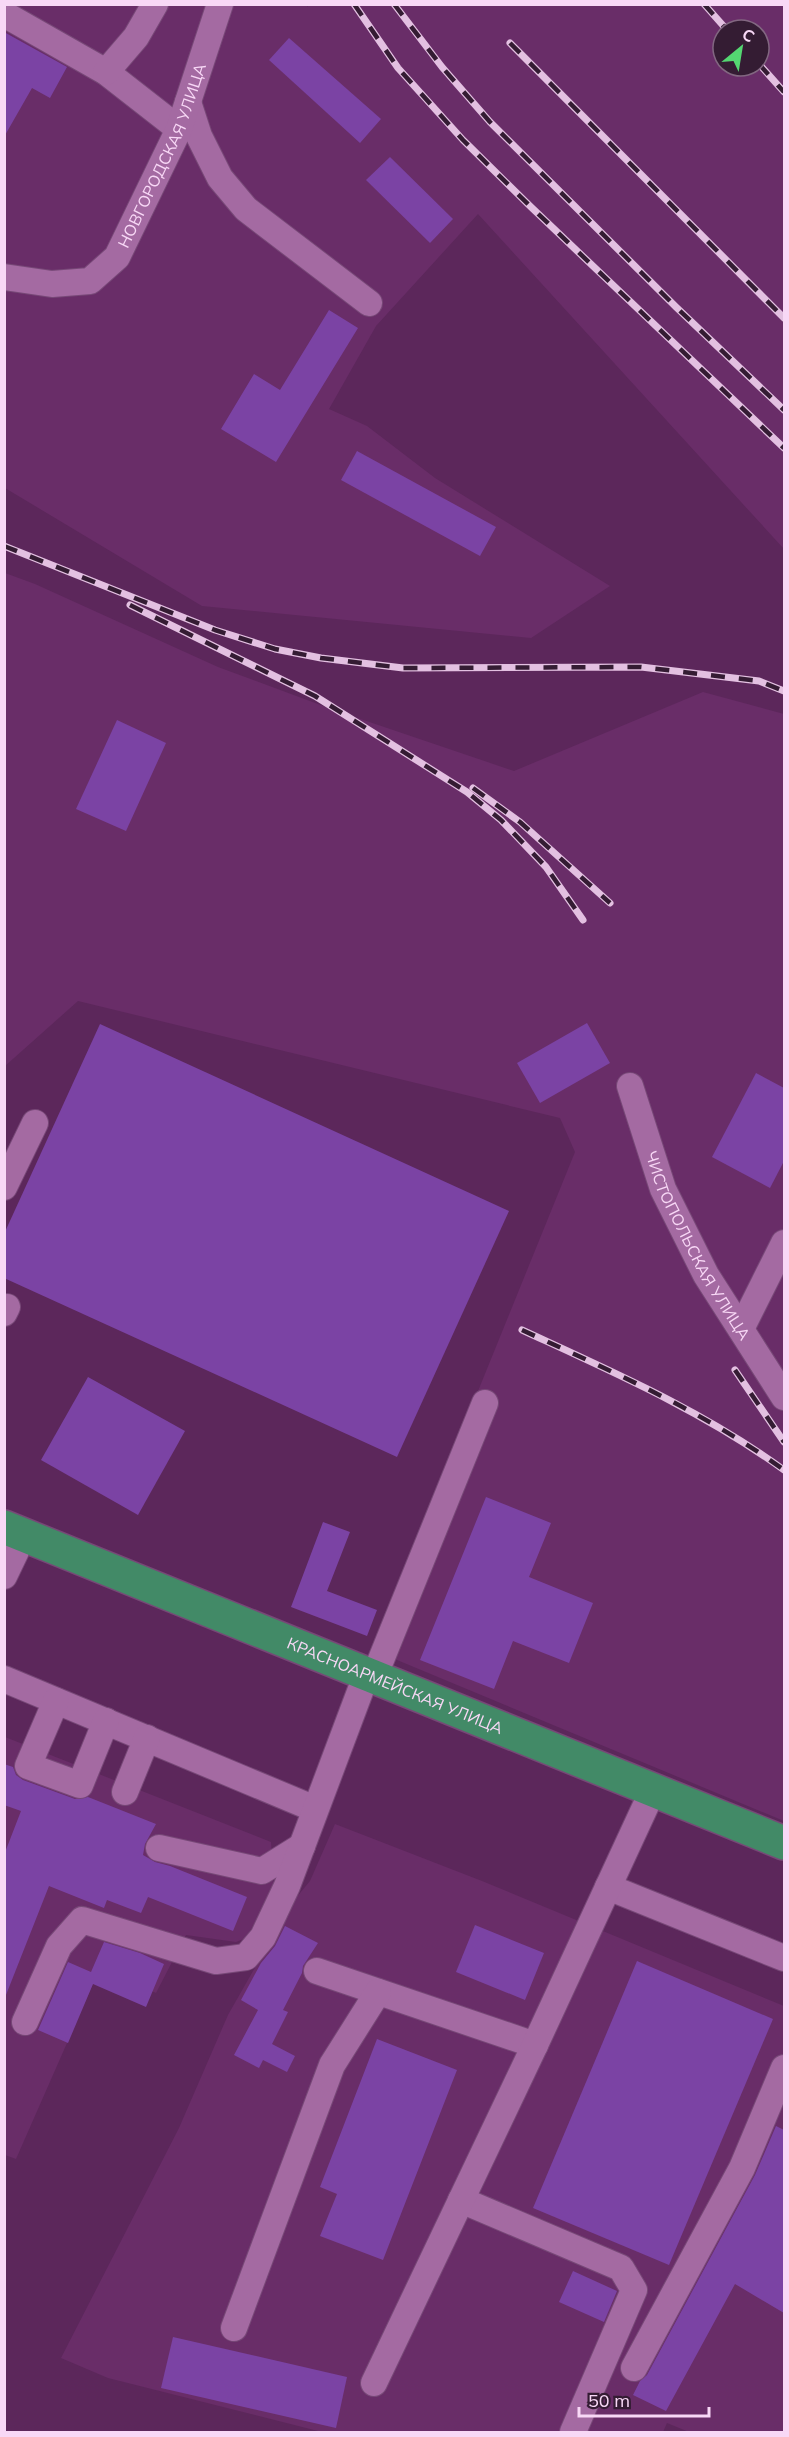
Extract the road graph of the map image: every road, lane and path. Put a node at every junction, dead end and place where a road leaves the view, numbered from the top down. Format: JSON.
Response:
{"nodes":[{"id":1,"x":156,"y":4,"type":"edge"},
{"id":2,"x":220,"y":4,"type":"edge"},
{"id":3,"x":4,"y":14,"type":"edge"},
{"id":4,"x":106,"y":72,"type":"junction"},
{"id":5,"x":188,"y":102,"type":"junction"},
{"id":6,"x":179,"y":129,"type":"junction"},
{"id":7,"x":4,"y":277,"type":"edge"},
{"id":8,"x":369,"y":303,"type":"dead end"},
{"id":9,"x":630,"y":1086,"type":"dead end"},
{"id":10,"x":35,"y":1123,"type":"dead end"},
{"id":11,"x":4,"y":1187,"type":"edge"},
{"id":12,"x":784,"y":1243,"type":"edge"},
{"id":13,"x":741,"y":1329,"type":"junction"},
{"id":14,"x":784,"y":1397,"type":"edge"},
{"id":15,"x":485,"y":1403,"type":"dead end"},
{"id":16,"x":7,"y":1550,"type":"edge"},
{"id":17,"x":4,"y":1679,"type":"edge"},
{"id":18,"x":368,"y":1683,"type":"junction"},
{"id":19,"x":56,"y":1701,"type":"junction"},
{"id":20,"x":106,"y":1721,"type":"junction"},
{"id":21,"x":147,"y":1738,"type":"junction"},
{"id":22,"x":125,"y":1792,"type":"dead end"},
{"id":23,"x":650,"y":1798,"type":"junction"},
{"id":24,"x":315,"y":1809,"type":"junction"},
{"id":25,"x":784,"y":1843,"type":"edge"},
{"id":26,"x":302,"y":1846,"type":"junction"},
{"id":27,"x":159,"y":1848,"type":"dead end"},
{"id":28,"x":784,"y":1861,"type":"edge"},
{"id":29,"x":608,"y":1887,"type":"junction"},
{"id":30,"x":784,"y":1958,"type":"edge"},
{"id":31,"x":317,"y":1971,"type":"dead end"},
{"id":32,"x":378,"y":1992,"type":"junction"},
{"id":33,"x":25,"y":2022,"type":"dead end"},
{"id":34,"x":535,"y":2045,"type":"junction"},
{"id":35,"x":784,"y":2068,"type":"edge"},
{"id":36,"x":461,"y":2200,"type":"junction"},
{"id":37,"x":234,"y":2328,"type":"dead end"},
{"id":38,"x":634,"y":2368,"type":"dead end"},
{"id":39,"x":374,"y":2383,"type":"dead end"},
{"id":40,"x":573,"y":2433,"type":"edge"}],
"edges":[{"from":1,"to":4,"type":"street"},
{"from":2,"to":5,"type":"street","name":"НОВГОРОДСКАЯ УЛИЦА"},
{"from":3,"to":4,"type":"street"},
{"from":4,"to":6,"type":"street"},
{"from":5,"to":6,"type":"street","name":"НОВГОРОДСКАЯ УЛИЦА"},
{"from":5,"to":8,"type":"street"},
{"from":6,"to":7,"type":"street","name":"НОВГОРОДСКАЯ УЛИЦА"},
{"from":9,"to":13,"type":"street","name":"ЧИСТОПОЛЬСКАЯ УЛИЦА"},
{"from":10,"to":11,"type":"street"},
{"from":12,"to":13,"type":"street"},
{"from":13,"to":14,"type":"street","name":"ЧИСТОПОЛЬСКАЯ УЛИЦА"},
{"from":15,"to":18,"type":"street"},
{"from":16,"to":18,"type":"main road","name":"КРАСНОАРМЕЙСКАЯ УЛИЦА"},
{"from":17,"to":19,"type":"street"},
{"from":18,"to":23,"type":"main road","name":"КРАСНОАРМЕЙСКАЯ УЛИЦА"},
{"from":18,"to":24,"type":"street"},
{"from":19,"to":20,"type":"street"},
{"from":19,"to":20,"type":"street"},
{"from":20,"to":21,"type":"street"},
{"from":21,"to":22,"type":"street"},
{"from":21,"to":24,"type":"street"},
{"from":23,"to":25,"type":"main road","name":"КРАСНОАРМЕЙСКАЯ УЛИЦА"},
{"from":23,"to":28,"type":"main road","name":"КРАСНОАРМЕЙСКАЯ УЛИЦА"},
{"from":23,"to":29,"type":"street"},
{"from":24,"to":26,"type":"street"},
{"from":26,"to":27,"type":"street"},
{"from":26,"to":33,"type":"street"},
{"from":29,"to":30,"type":"street"},
{"from":29,"to":34,"type":"street"},
{"from":31,"to":32,"type":"street"},
{"from":32,"to":34,"type":"street"},
{"from":32,"to":37,"type":"street"},
{"from":34,"to":36,"type":"street"},
{"from":35,"to":38,"type":"street"},
{"from":36,"to":39,"type":"street"},
{"from":36,"to":40,"type":"street"}]}
